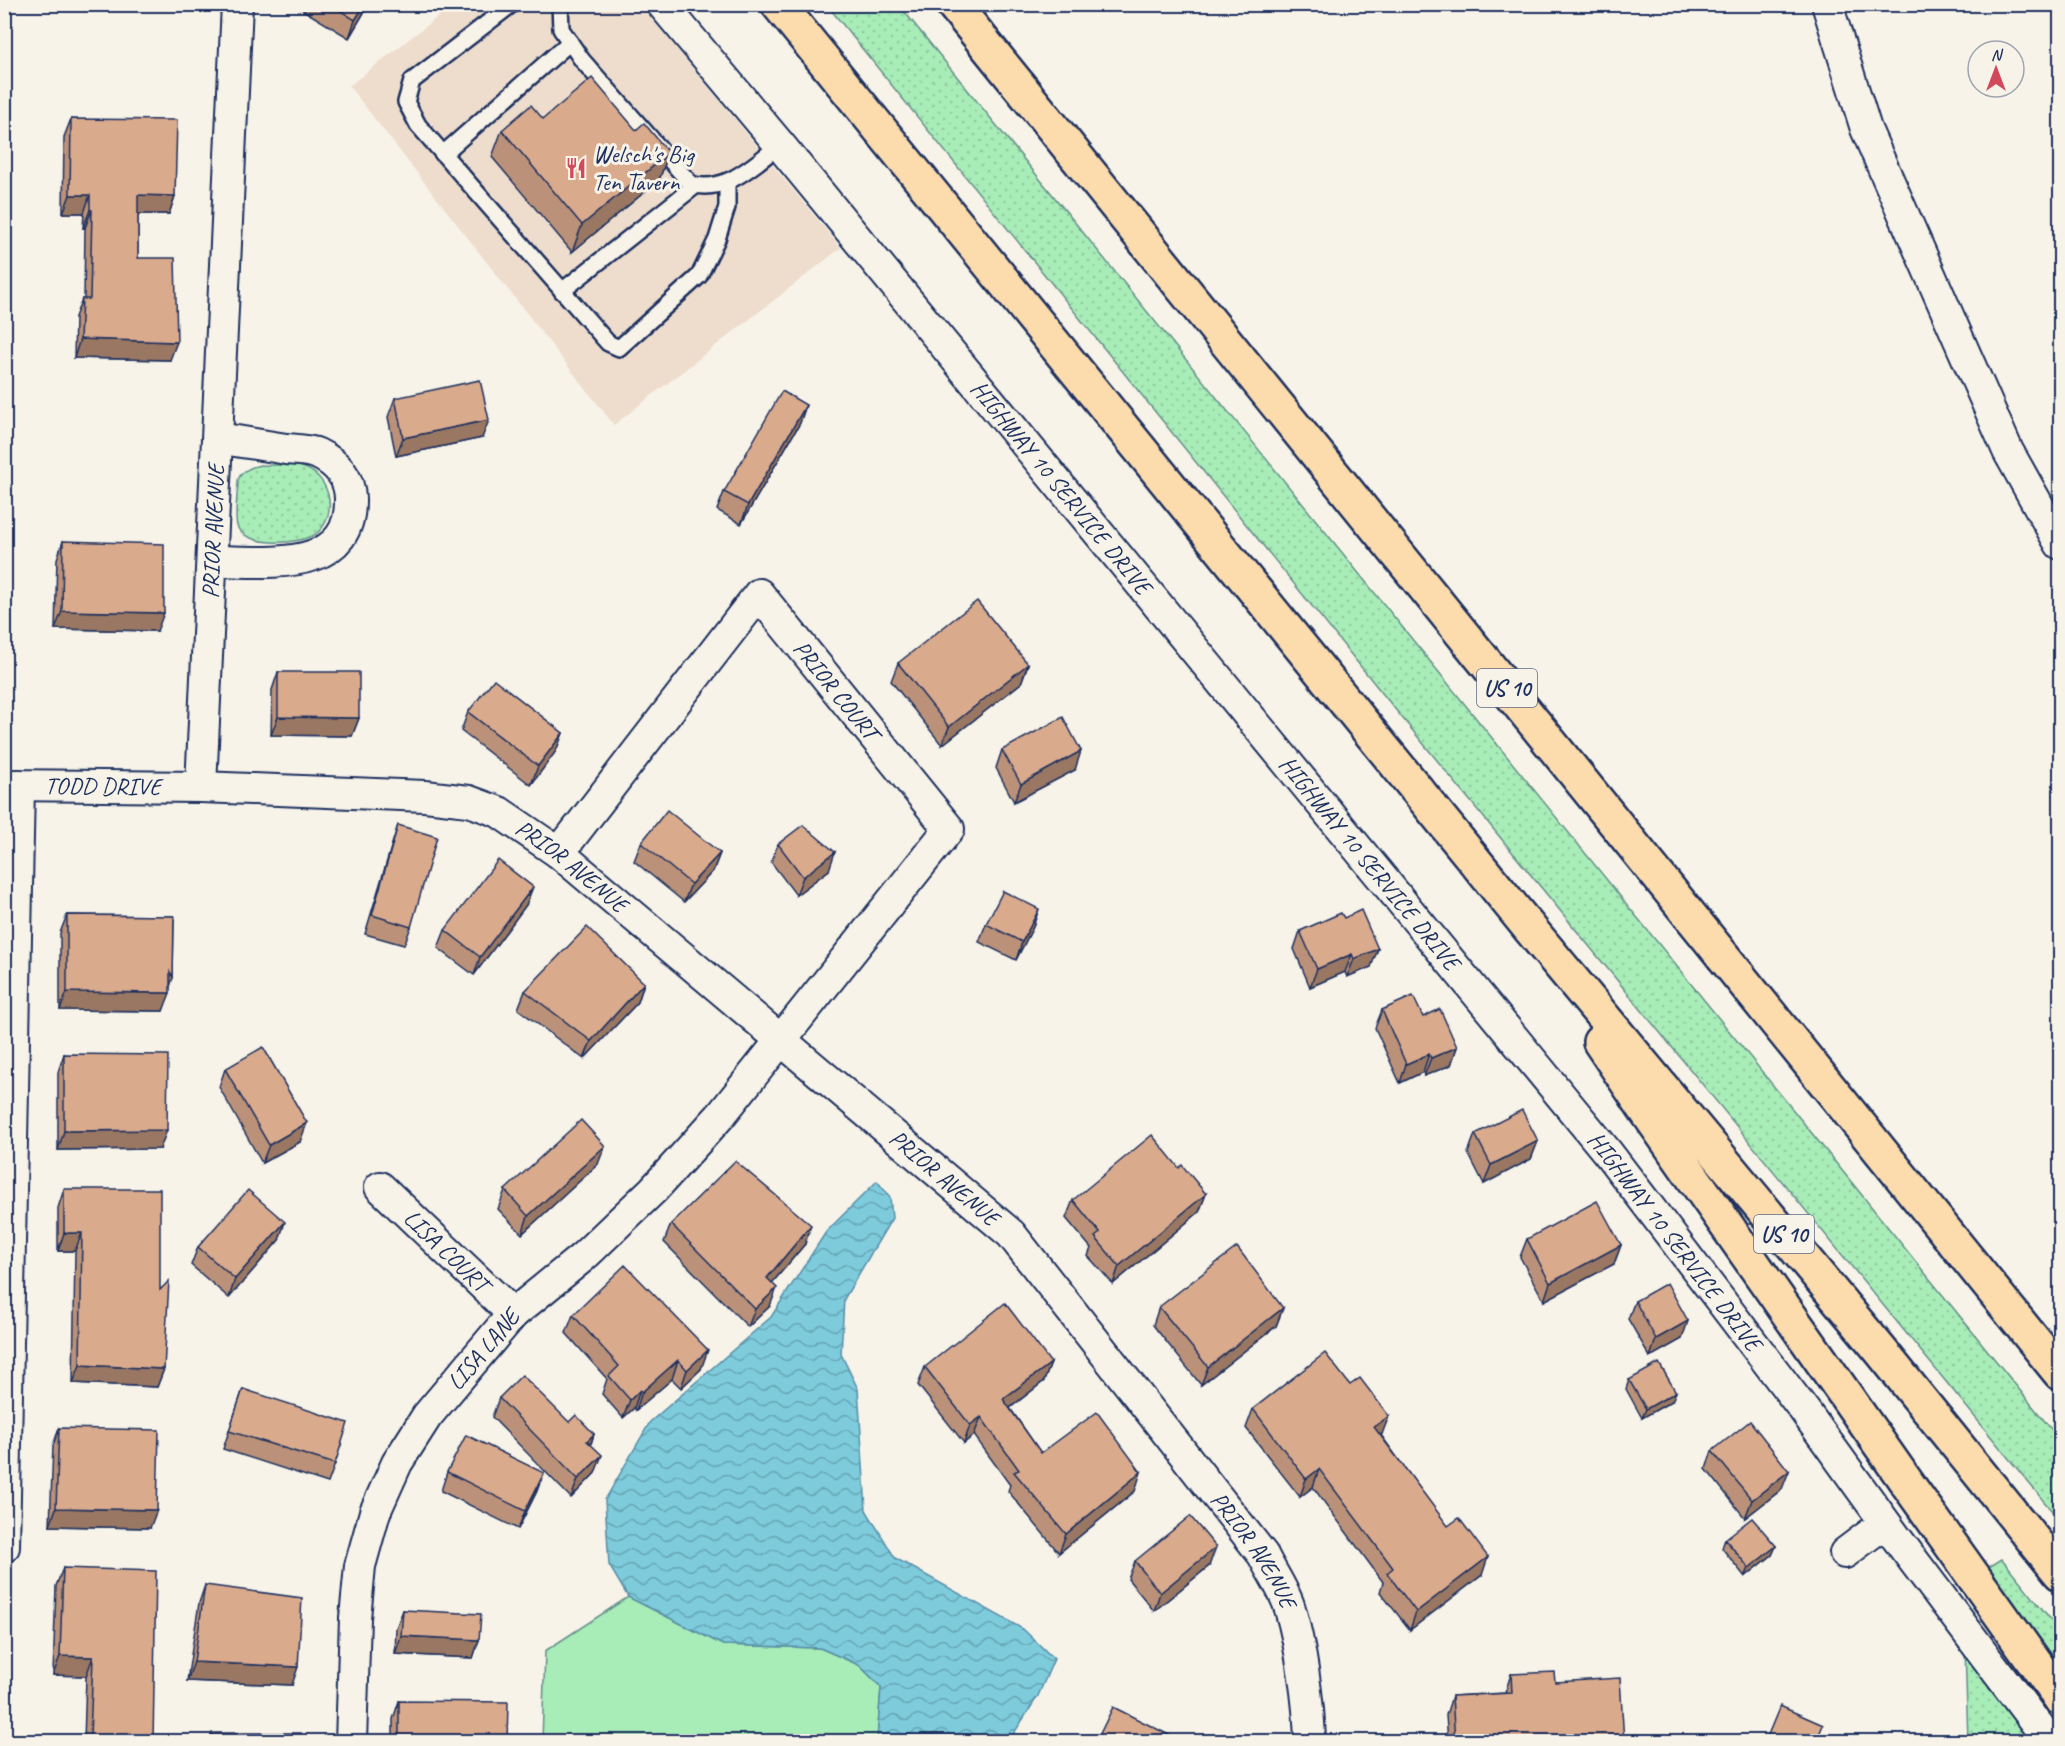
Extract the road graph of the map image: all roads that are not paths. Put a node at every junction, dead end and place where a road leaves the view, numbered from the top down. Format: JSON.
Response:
{"nodes":[{"id":1,"x":237,"y":4,"type":"edge"},
{"id":2,"x":512,"y":4,"type":"edge"},
{"id":3,"x":662,"y":4,"type":"edge"},
{"id":4,"x":778,"y":4,"type":"edge"},
{"id":5,"x":953,"y":4,"type":"edge"},
{"id":6,"x":1827,"y":4,"type":"edge"},
{"id":7,"x":559,"y":8,"type":"edge"},
{"id":8,"x":570,"y":42,"type":"junction"},
{"id":9,"x":780,"y":145,"type":"junction"},
{"id":10,"x":443,"y":154,"type":"junction"},
{"id":11,"x":727,"y":183,"type":"junction"},
{"id":12,"x":700,"y":186,"type":"junction"},
{"id":13,"x":562,"y":291,"type":"junction"},
{"id":14,"x":218,"y":438,"type":"junction"},
{"id":15,"x":2061,"y":544,"type":"edge"},
{"id":16,"x":213,"y":561,"type":"junction"},
{"id":17,"x":12,"y":785,"type":"edge"},
{"id":18,"x":201,"y":787,"type":"junction"},
{"id":19,"x":559,"y":853,"type":"junction"},
{"id":20,"x":1505,"y":897,"type":"junction"},
{"id":21,"x":779,"y":1040,"type":"junction"},
{"id":22,"x":8,"y":1153,"type":"edge"},
{"id":23,"x":380,"y":1187,"type":"dead end"},
{"id":24,"x":1998,"y":1295,"type":"junction"},
{"id":25,"x":513,"y":1314,"type":"junction"},
{"id":26,"x":2061,"y":1357,"type":"edge"},
{"id":27,"x":2061,"y":1373,"type":"edge"},
{"id":28,"x":1886,"y":1523,"type":"junction"},
{"id":29,"x":4,"y":1547,"type":"edge"},
{"id":30,"x":1845,"y":1552,"type":"dead end"},
{"id":31,"x":2061,"y":1573,"type":"edge"},
{"id":32,"x":2061,"y":1698,"type":"edge"},
{"id":33,"x":351,"y":1742,"type":"edge"},
{"id":34,"x":1310,"y":1742,"type":"edge"},
{"id":35,"x":2050,"y":1742,"type":"edge"}],
"edges":[{"from":1,"to":14,"type":"street","name":"PRIOR AVENUE"},
{"from":2,"to":10,"type":"lane"},
{"from":3,"to":9,"type":"street","name":"HIGHWAY 10 SERVICE DRIVE"},
{"from":4,"to":20,"type":"highway","number":"US 10"},
{"from":5,"to":24,"type":"highway","number":"US 10"},
{"from":6,"to":15,"type":"street"},
{"from":7,"to":8,"type":"lane"},
{"from":8,"to":10,"type":"lane"},
{"from":8,"to":12,"type":"lane"},
{"from":9,"to":11,"type":"lane"},
{"from":9,"to":28,"type":"street","name":"HIGHWAY 10 SERVICE DRIVE"},
{"from":10,"to":13,"type":"lane"},
{"from":11,"to":12,"type":"lane"},
{"from":11,"to":13,"type":"lane"},
{"from":12,"to":13,"type":"lane"},
{"from":14,"to":16,"type":"street","name":"PRIOR AVENUE"},
{"from":14,"to":16,"type":"street"},
{"from":16,"to":18,"type":"street","name":"PRIOR AVENUE"},
{"from":17,"to":18,"type":"street","name":"TODD DRIVE"},
{"from":17,"to":22,"type":"street"},
{"from":18,"to":19,"type":"street","name":"PRIOR AVENUE"},
{"from":19,"to":21,"type":"street","name":"PRIOR AVENUE"},
{"from":19,"to":21,"type":"street","name":"PRIOR COURT"},
{"from":20,"to":31,"type":"highway","number":"US 10"},
{"from":20,"to":32,"type":"highway"},
{"from":21,"to":25,"type":"street","name":"LISA LANE"},
{"from":21,"to":34,"type":"street","name":"PRIOR AVENUE"},
{"from":22,"to":29,"type":"street"},
{"from":23,"to":25,"type":"street","name":"LISA COURT"},
{"from":24,"to":26,"type":"highway"},
{"from":24,"to":27,"type":"highway","number":"US 10"},
{"from":25,"to":33,"type":"street","name":"LISA LANE"},
{"from":28,"to":30,"type":"street"},
{"from":28,"to":35,"type":"street","name":"HIGHWAY 10 SERVICE DRIVE"}]}
